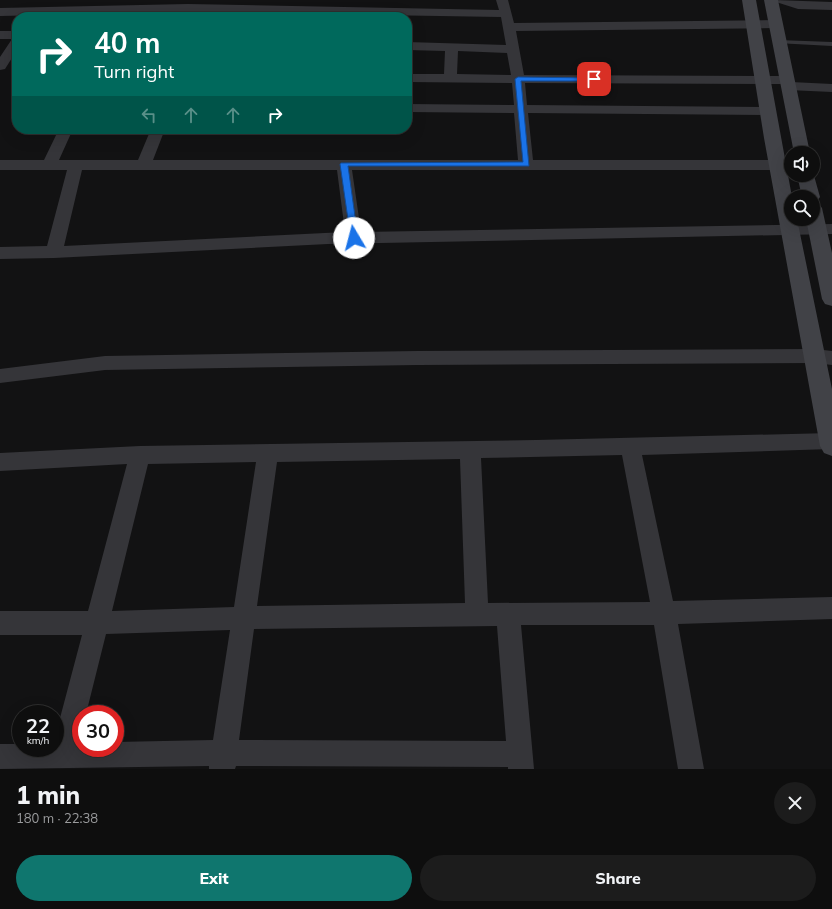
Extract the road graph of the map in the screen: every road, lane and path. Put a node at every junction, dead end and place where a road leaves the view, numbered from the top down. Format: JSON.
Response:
{"nodes":[{"id":1,"x":502,"y":0,"type":"edge"},
{"id":2,"x":749,"y":0,"type":"edge"},
{"id":3,"x":771,"y":0,"type":"edge"},
{"id":4,"x":780,"y":0,"type":"edge"},
{"id":5,"x":832,"y":6,"type":"edge"},
{"id":6,"x":0,"y":12,"type":"edge"},
{"id":7,"x":12,"y":13,"type":"edge"},
{"id":8,"x":412,"y":19,"type":"edge"},
{"id":9,"x":507,"y":21,"type":"junction"},
{"id":10,"x":753,"y":24,"type":"junction"},
{"id":11,"x":775,"y":24,"type":"junction"},
{"id":12,"x":0,"y":35,"type":"edge"},
{"id":13,"x":12,"y":35,"type":"edge"},
{"id":14,"x":778,"y":42,"type":"junction"},
{"id":15,"x":832,"y":44,"type":"edge"},
{"id":16,"x":412,"y":46,"type":"edge"},
{"id":17,"x":452,"y":47,"type":"junction"},
{"id":18,"x":12,"y":48,"type":"edge"},
{"id":19,"x":513,"y":49,"type":"junction"},
{"id":20,"x":0,"y":66,"type":"edge"},
{"id":21,"x":412,"y":78,"type":"edge"},
{"id":22,"x":450,"y":78,"type":"junction"},
{"id":23,"x":518,"y":79,"type":"junction"},
{"id":24,"x":762,"y":80,"type":"junction"},
{"id":25,"x":787,"y":83,"type":"junction"},
{"id":26,"x":832,"y":88,"type":"edge"},
{"id":27,"x":412,"y":108,"type":"edge"},
{"id":28,"x":520,"y":109,"type":"junction"},
{"id":29,"x":768,"y":111,"type":"junction"},
{"id":30,"x":64,"y":134,"type":"edge"},
{"id":31,"x":156,"y":134,"type":"edge"},
{"id":32,"x":800,"y":146,"type":"edge"},
{"id":33,"x":76,"y":164,"type":"junction"},
{"id":34,"x":144,"y":164,"type":"junction"},
{"id":35,"x":344,"y":164,"type":"junction"},
{"id":36,"x":526,"y":164,"type":"junction"},
{"id":37,"x":778,"y":164,"type":"junction"},
{"id":38,"x":0,"y":165,"type":"edge"},
{"id":39,"x":49,"y":165,"type":"junction"},
{"id":40,"x":825,"y":228,"type":"edge"},
{"id":41,"x":790,"y":230,"type":"junction"},
{"id":42,"x":354,"y":238,"type":"junction"},
{"id":43,"x":0,"y":252,"type":"edge"},
{"id":44,"x":54,"y":252,"type":"junction"},
{"id":45,"x":832,"y":298,"type":"edge"},
{"id":46,"x":823,"y":357,"type":"edge"},
{"id":47,"x":0,"y":376,"type":"edge"},
{"id":48,"x":832,"y":443,"type":"edge"},
{"id":49,"x":630,"y":446,"type":"junction"},
{"id":50,"x":470,"y":450,"type":"junction"},
{"id":51,"x":268,"y":453,"type":"junction"},
{"id":52,"x":140,"y":455,"type":"junction"},
{"id":53,"x":0,"y":462,"type":"edge"},
{"id":54,"x":832,"y":608,"type":"edge"},
{"id":55,"x":664,"y":613,"type":"junction"},
{"id":56,"x":478,"y":614,"type":"junction"},
{"id":57,"x":508,"y":614,"type":"junction"},
{"id":58,"x":245,"y":618,"type":"junction"},
{"id":59,"x":0,"y":623,"type":"edge"},
{"id":60,"x":98,"y":623,"type":"junction"},
{"id":61,"x":0,"y":757,"type":"edge"},
{"id":62,"x":223,"y":761,"type":"edge"},
{"id":63,"x":521,"y":762,"type":"edge"},
{"id":64,"x":61,"y":763,"type":"edge"},
{"id":65,"x":691,"y":769,"type":"edge"}],
"edges":[{"from":1,"to":9,"type":"street"},
{"from":2,"to":10,"type":"main road"},
{"from":3,"to":11,"type":"main road"},
{"from":4,"to":5,"type":"street"},
{"from":6,"to":7,"type":"street"},
{"from":8,"to":9,"type":"street"},
{"from":9,"to":10,"type":"street"},
{"from":9,"to":19,"type":"street"},
{"from":10,"to":11,"type":"street"},
{"from":10,"to":24,"type":"main road"},
{"from":11,"to":14,"type":"main road"},
{"from":12,"to":13,"type":"street"},
{"from":14,"to":15,"type":"lane"},
{"from":14,"to":25,"type":"main road"},
{"from":16,"to":17,"type":"street"},
{"from":17,"to":19,"type":"street"},
{"from":17,"to":22,"type":"street"},
{"from":18,"to":20,"type":"street"},
{"from":19,"to":23,"type":"street"},
{"from":21,"to":22,"type":"street"},
{"from":22,"to":23,"type":"street"},
{"from":23,"to":24,"type":"street"},
{"from":23,"to":28,"type":"street"},
{"from":24,"to":25,"type":"street"},
{"from":24,"to":29,"type":"main road"},
{"from":25,"to":26,"type":"street"},
{"from":25,"to":32,"type":"main road"},
{"from":27,"to":28,"type":"street"},
{"from":28,"to":29,"type":"street"},
{"from":28,"to":36,"type":"street"},
{"from":29,"to":37,"type":"main road"},
{"from":30,"to":39,"type":"street"},
{"from":31,"to":34,"type":"street"},
{"from":33,"to":34,"type":"street"},
{"from":33,"to":39,"type":"street"},
{"from":33,"to":44,"type":"street"},
{"from":34,"to":35,"type":"street"},
{"from":35,"to":36,"type":"street"},
{"from":35,"to":42,"type":"street"},
{"from":36,"to":37,"type":"street"},
{"from":37,"to":41,"type":"main road"},
{"from":38,"to":39,"type":"street"},
{"from":40,"to":41,"type":"street"},
{"from":40,"to":45,"type":"main road"},
{"from":41,"to":42,"type":"street"},
{"from":41,"to":46,"type":"main road"},
{"from":42,"to":44,"type":"street"},
{"from":43,"to":44,"type":"street"},
{"from":46,"to":47,"type":"street"},
{"from":46,"to":48,"type":"main road"},
{"from":48,"to":49,"type":"street"},
{"from":49,"to":50,"type":"street"},
{"from":49,"to":55,"type":"street"},
{"from":50,"to":51,"type":"street"},
{"from":50,"to":56,"type":"street"},
{"from":51,"to":52,"type":"street"},
{"from":51,"to":58,"type":"street"},
{"from":52,"to":53,"type":"street"},
{"from":52,"to":60,"type":"street"},
{"from":54,"to":55,"type":"street"},
{"from":55,"to":57,"type":"street"},
{"from":55,"to":65,"type":"street"},
{"from":56,"to":57,"type":"street"},
{"from":56,"to":58,"type":"street"},
{"from":57,"to":63,"type":"street"},
{"from":58,"to":60,"type":"street"},
{"from":58,"to":62,"type":"street"},
{"from":59,"to":60,"type":"street"},
{"from":60,"to":64,"type":"street"},
{"from":61,"to":64,"type":"street"},
{"from":62,"to":63,"type":"street"},
{"from":62,"to":64,"type":"street"}]}
